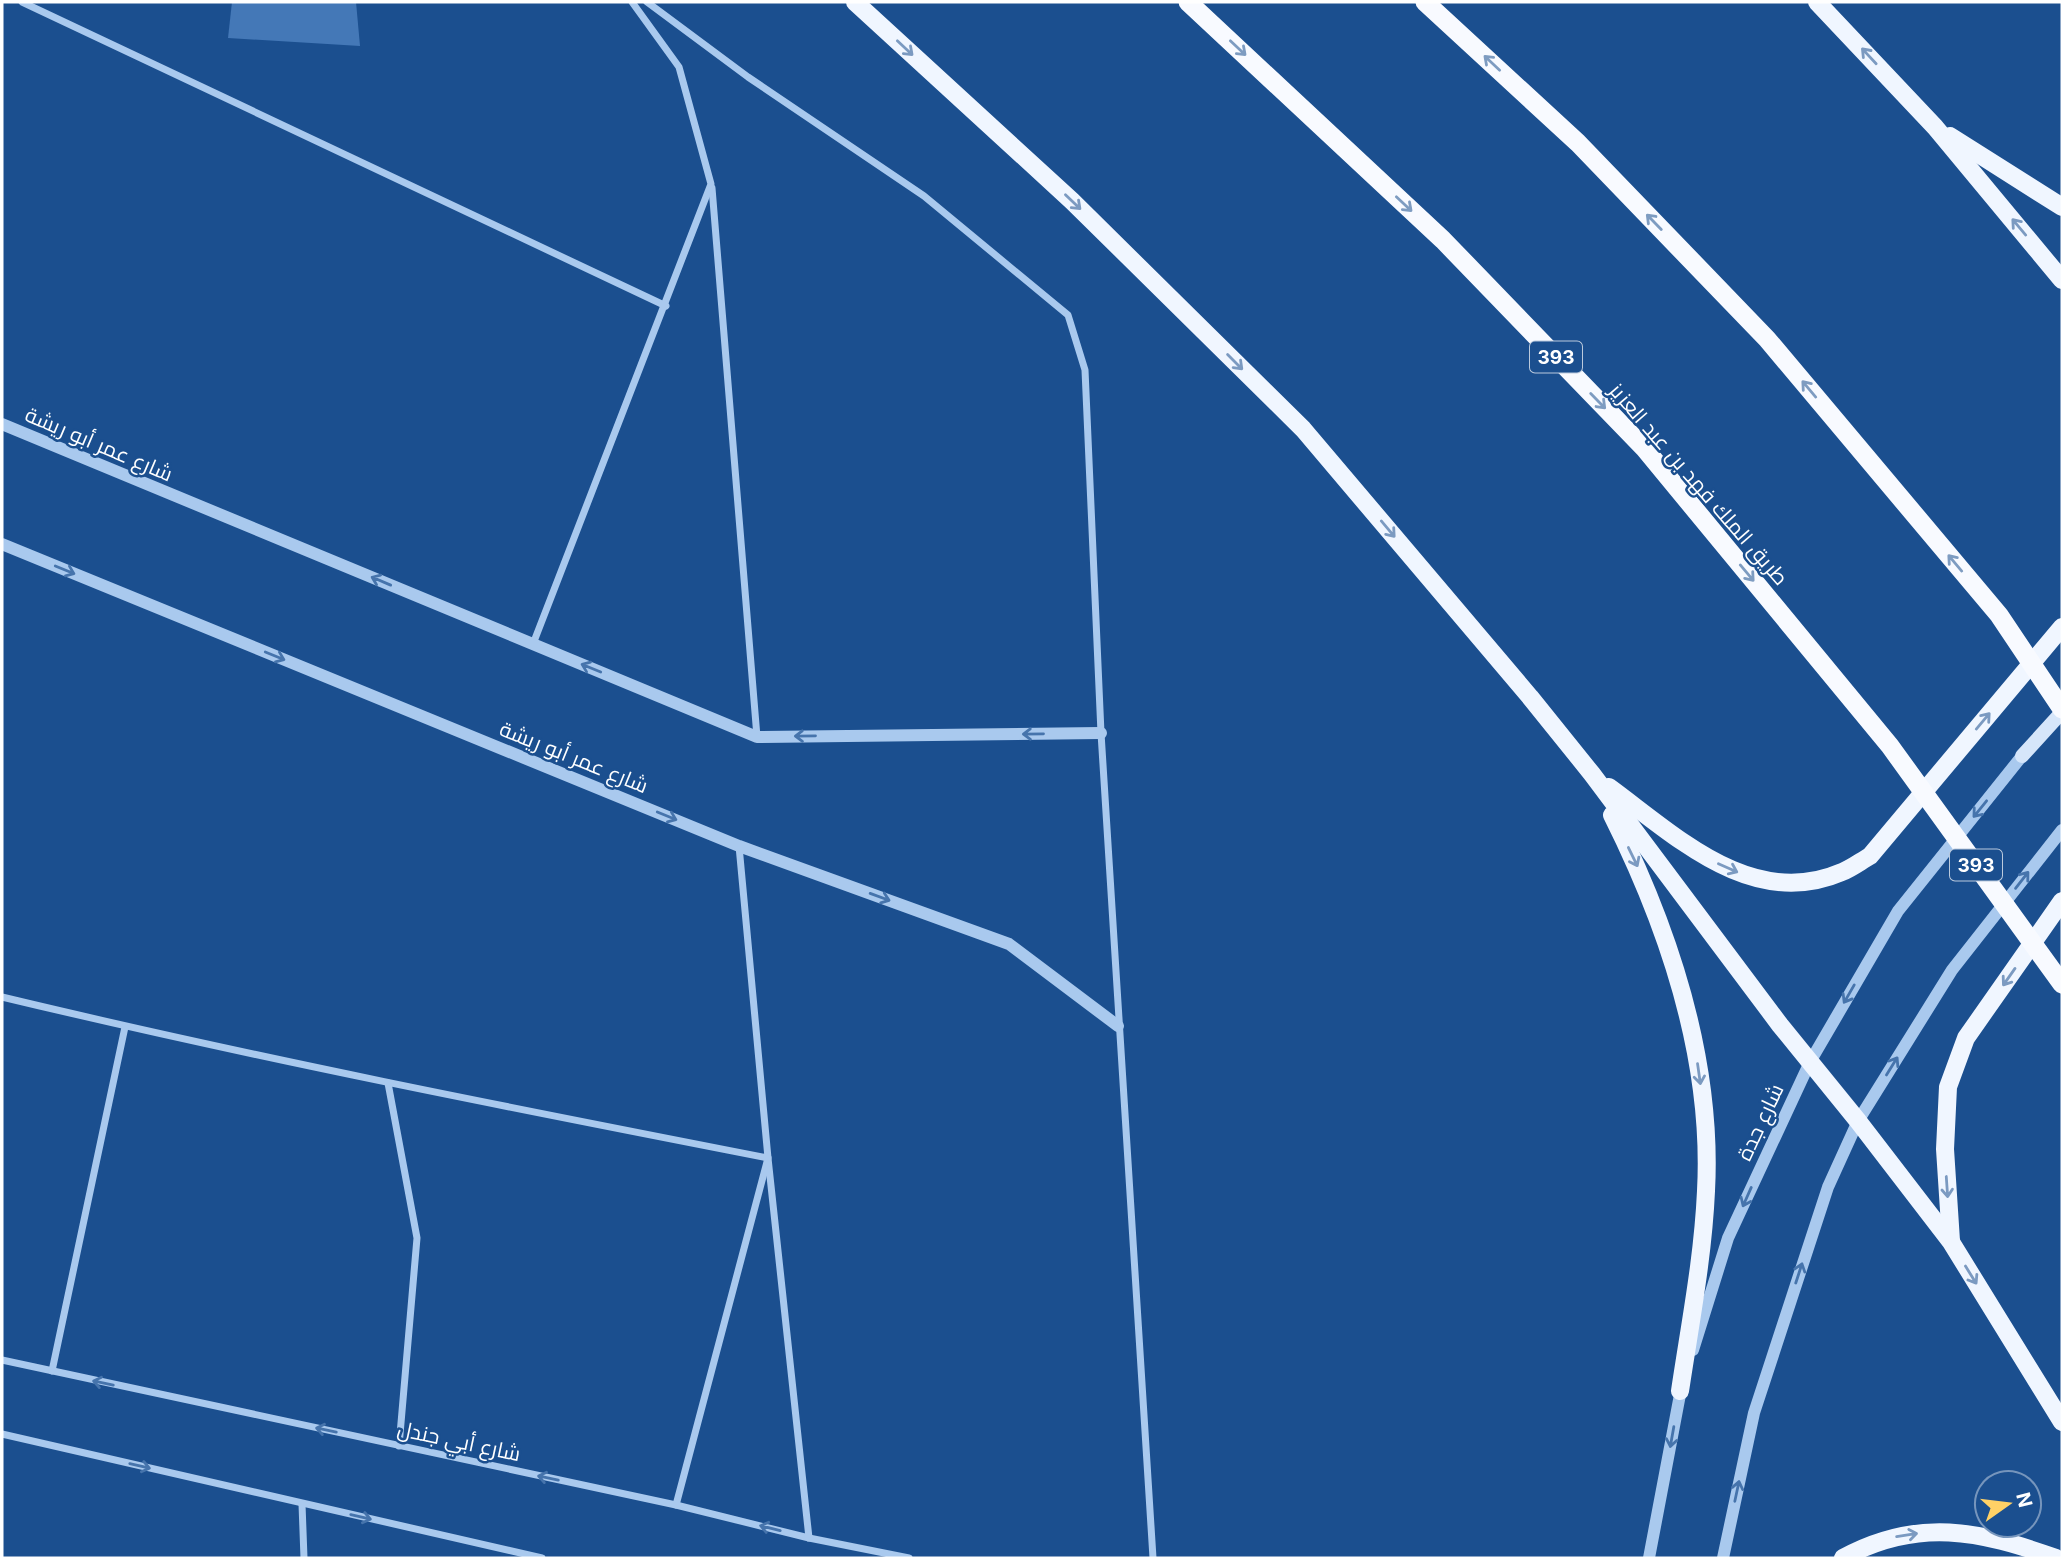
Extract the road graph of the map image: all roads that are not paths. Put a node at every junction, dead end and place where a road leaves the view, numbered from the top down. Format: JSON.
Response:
{"nodes":[{"id":1,"x":22,"y":2,"type":"edge"},
{"id":2,"x":632,"y":2,"type":"edge"},
{"id":3,"x":647,"y":2,"type":"edge"},
{"id":4,"x":855,"y":2,"type":"edge"},
{"id":5,"x":1188,"y":2,"type":"edge"},
{"id":6,"x":1425,"y":2,"type":"edge"},
{"id":7,"x":1817,"y":2,"type":"edge"},
{"id":8,"x":1935,"y":127,"type":"junction"},
{"id":9,"x":711,"y":184,"type":"junction"},
{"id":10,"x":2062,"y":207,"type":"edge"},
{"id":11,"x":2062,"y":280,"type":"edge"},
{"id":12,"x":666,"y":306,"type":"junction"},
{"id":13,"x":2,"y":424,"type":"edge"},
{"id":14,"x":2,"y":544,"type":"edge"},
{"id":15,"x":2062,"y":627,"type":"edge"},
{"id":16,"x":533,"y":644,"type":"junction"},
{"id":17,"x":2062,"y":710,"type":"edge"},
{"id":18,"x":1101,"y":733,"type":"junction"},
{"id":19,"x":757,"y":737,"type":"junction"},
{"id":20,"x":2022,"y":755,"type":"joint"},
{"id":21,"x":1592,"y":774,"type":"junction"},
{"id":22,"x":2062,"y":830,"type":"edge"},
{"id":23,"x":739,"y":846,"type":"junction"},
{"id":24,"x":2062,"y":901,"type":"edge"},
{"id":25,"x":2062,"y":984,"type":"edge"},
{"id":26,"x":2,"y":997,"type":"edge"},
{"id":27,"x":1118,"y":1026,"type":"junction"},
{"id":28,"x":125,"y":1027,"type":"junction"},
{"id":29,"x":1810,"y":1062,"type":"junction"},
{"id":30,"x":388,"y":1083,"type":"junction"},
{"id":31,"x":1858,"y":1121,"type":"junction"},
{"id":32,"x":768,"y":1158,"type":"junction"},
{"id":33,"x":1951,"y":1242,"type":"junction"},
{"id":34,"x":2,"y":1360,"type":"edge"},
{"id":35,"x":52,"y":1371,"type":"junction"},
{"id":36,"x":1680,"y":1391,"type":"junction"},
{"id":37,"x":2062,"y":1422,"type":"edge"},
{"id":38,"x":2,"y":1434,"type":"edge"},
{"id":39,"x":399,"y":1446,"type":"junction"},
{"id":40,"x":302,"y":1504,"type":"junction"},
{"id":41,"x":677,"y":1506,"type":"junction"},
{"id":42,"x":809,"y":1538,"type":"junction"},
{"id":43,"x":304,"y":1558,"type":"edge"},
{"id":44,"x":542,"y":1558,"type":"edge"},
{"id":45,"x":909,"y":1558,"type":"edge"},
{"id":46,"x":1153,"y":1558,"type":"edge"},
{"id":47,"x":1649,"y":1558,"type":"edge"},
{"id":48,"x":1723,"y":1558,"type":"edge"},
{"id":49,"x":1843,"y":1558,"type":"edge"},
{"id":50,"x":2056,"y":1558,"type":"edge"}],
"edges":[{"from":1,"to":12,"type":"street"},
{"from":2,"to":9,"type":"street"},
{"from":3,"to":18,"type":"street"},
{"from":4,"to":21,"type":"main road","one_way":true},
{"from":5,"to":25,"type":"highway","name":"طريق الملك فهد بن عبد العزيز","number":"393","one_way":true},
{"from":17,"to":6,"type":"highway","one_way":true},
{"from":8,"to":7,"type":"main road","one_way":true},
{"from":8,"to":10,"type":"main road"},
{"from":11,"to":8,"type":"main road","one_way":true},
{"from":9,"to":12,"type":"street"},
{"from":9,"to":19,"type":"street"},
{"from":12,"to":16,"type":"street"},
{"from":16,"to":13,"type":"street","name":"شارع عمر أبو ريشة","one_way":true},
{"from":14,"to":23,"type":"street","name":"شارع عمر أبو ريشة","one_way":true},
{"from":21,"to":15,"type":"main road","one_way":true},
{"from":19,"to":16,"type":"street","name":"شارع عمر أبو ريشة","one_way":true},
{"from":17,"to":20,"type":"main road"},
{"from":18,"to":19,"type":"street","name":"شارع عمر أبو ريشة","one_way":true},
{"from":18,"to":27,"type":"street"},
{"from":20,"to":29,"type":"street","name":"شارع جدة","one_way":true},
{"from":21,"to":29,"type":"main road"},
{"from":21,"to":36,"type":"main road","one_way":true},
{"from":31,"to":22,"type":"street","one_way":true},
{"from":23,"to":27,"type":"street","name":"شارع عمر أبو ريشة","one_way":true},
{"from":23,"to":32,"type":"street"},
{"from":24,"to":33,"type":"main road","one_way":true},
{"from":26,"to":28,"type":"street"},
{"from":27,"to":46,"type":"street"},
{"from":28,"to":30,"type":"street"},
{"from":28,"to":35,"type":"street"},
{"from":29,"to":31,"type":"main road"},
{"from":29,"to":36,"type":"street","name":"شارع جدة","one_way":true},
{"from":30,"to":32,"type":"street"},
{"from":30,"to":39,"type":"street"},
{"from":31,"to":33,"type":"main road"},
{"from":48,"to":31,"type":"street","one_way":true},
{"from":32,"to":41,"type":"street"},
{"from":32,"to":42,"type":"street"},
{"from":33,"to":37,"type":"main road","one_way":true},
{"from":34,"to":35,"type":"street","name":"شارع أبي جندل"},
{"from":39,"to":35,"type":"street","name":"شارع أبي جندل","one_way":true},
{"from":36,"to":47,"type":"street","name":"شارع جدة","one_way":true},
{"from":38,"to":40,"type":"street","one_way":true},
{"from":41,"to":39,"type":"street","name":"شارع أبي جندل","one_way":true},
{"from":40,"to":43,"type":"street"},
{"from":40,"to":44,"type":"street","one_way":true},
{"from":42,"to":41,"type":"street","name":"شارع أبي جندل","one_way":true},
{"from":42,"to":45,"type":"street","name":"شارع أبي جندل"},
{"from":49,"to":50,"type":"main road","one_way":true}]}
